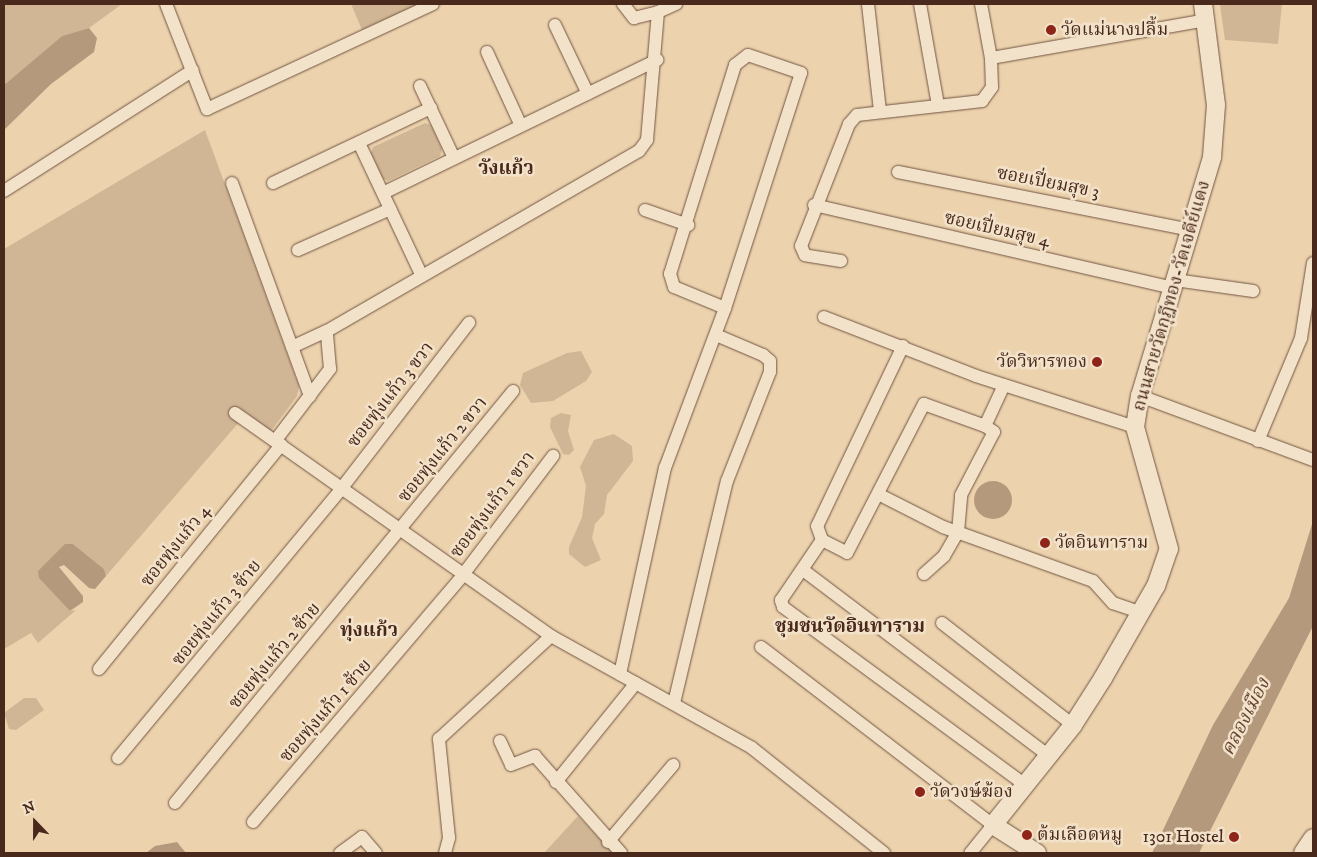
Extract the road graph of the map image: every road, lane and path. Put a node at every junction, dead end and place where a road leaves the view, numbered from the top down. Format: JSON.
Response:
{"nodes":[{"id":1,"x":166,"y":4,"type":"edge"},
{"id":2,"x":433,"y":4,"type":"edge"},
{"id":3,"x":623,"y":4,"type":"edge"},
{"id":4,"x":676,"y":4,"type":"edge"},
{"id":5,"x":868,"y":4,"type":"edge"},
{"id":6,"x":920,"y":4,"type":"edge"},
{"id":7,"x":981,"y":4,"type":"edge"},
{"id":8,"x":658,"y":12,"type":"junction"},
{"id":9,"x":1204,"y":12,"type":"edge"},
{"id":10,"x":555,"y":25,"type":"dead end"},
{"id":11,"x":487,"y":52,"type":"dead end"},
{"id":12,"x":991,"y":58,"type":"junction"},
{"id":13,"x":657,"y":60,"type":"junction"},
{"id":14,"x":193,"y":70,"type":"junction"},
{"id":15,"x":420,"y":86,"type":"dead end"},
{"id":16,"x":588,"y":94,"type":"junction"},
{"id":17,"x":938,"y":105,"type":"junction"},
{"id":18,"x":431,"y":108,"type":"junction"},
{"id":19,"x":880,"y":111,"type":"junction"},
{"id":20,"x":521,"y":126,"type":"junction"},
{"id":21,"x":359,"y":143,"type":"junction"},
{"id":22,"x":454,"y":158,"type":"junction"},
{"id":23,"x":898,"y":172,"type":"dead end"},
{"id":24,"x":232,"y":183,"type":"dead end"},
{"id":25,"x":273,"y":183,"type":"dead end"},
{"id":26,"x":4,"y":191,"type":"edge"},
{"id":27,"x":383,"y":193,"type":"junction"},
{"id":28,"x":814,"y":205,"type":"junction"},
{"id":29,"x":390,"y":209,"type":"junction"},
{"id":30,"x":644,"y":210,"type":"dead end"},
{"id":31,"x":688,"y":226,"type":"junction"},
{"id":32,"x":1190,"y":230,"type":"junction"},
{"id":33,"x":298,"y":250,"type":"dead end"},
{"id":34,"x":841,"y":261,"type":"dead end"},
{"id":35,"x":1313,"y":263,"type":"edge"},
{"id":36,"x":422,"y":276,"type":"junction"},
{"id":37,"x":1174,"y":284,"type":"junction"},
{"id":38,"x":1253,"y":291,"type":"dead end"},
{"id":39,"x":725,"y":308,"type":"junction"},
{"id":40,"x":824,"y":317,"type":"dead end"},
{"id":41,"x":469,"y":323,"type":"dead end"},
{"id":42,"x":327,"y":331,"type":"junction"},
{"id":43,"x":716,"y":335,"type":"junction"},
{"id":44,"x":903,"y":346,"type":"junction"},
{"id":45,"x":292,"y":347,"type":"junction"},
{"id":46,"x":1004,"y":385,"type":"junction"},
{"id":47,"x":512,"y":391,"type":"dead end"},
{"id":48,"x":310,"y":396,"type":"junction"},
{"id":49,"x":1140,"y":396,"type":"junction"},
{"id":50,"x":235,"y":413,"type":"dead end"},
{"id":51,"x":985,"y":426,"type":"junction"},
{"id":52,"x":1135,"y":426,"type":"junction"},
{"id":53,"x":1258,"y":441,"type":"junction"},
{"id":54,"x":278,"y":443,"type":"junction"},
{"id":55,"x":553,"y":456,"type":"dead end"},
{"id":56,"x":1313,"y":460,"type":"edge"},
{"id":57,"x":341,"y":489,"type":"junction"},
{"id":58,"x":880,"y":495,"type":"junction"},
{"id":59,"x":400,"y":531,"type":"junction"},
{"id":60,"x":958,"y":532,"type":"junction"},
{"id":61,"x":822,"y":540,"type":"junction"},
{"id":62,"x":803,"y":570,"type":"junction"},
{"id":63,"x":924,"y":574,"type":"dead end"},
{"id":64,"x":462,"y":576,"type":"junction"},
{"id":65,"x":1142,"y":613,"type":"junction"},
{"id":66,"x":942,"y":623,"type":"dead end"},
{"id":67,"x":551,"y":636,"type":"junction"},
{"id":68,"x":761,"y":647,"type":"dead end"},
{"id":69,"x":99,"y":669,"type":"dead end"},
{"id":70,"x":620,"y":674,"type":"junction"},
{"id":71,"x":636,"y":683,"type":"junction"},
{"id":72,"x":674,"y":704,"type":"junction"},
{"id":73,"x":1073,"y":725,"type":"junction"},
{"id":74,"x":500,"y":741,"type":"dead end"},
{"id":75,"x":1049,"y":756,"type":"junction"},
{"id":76,"x":118,"y":758,"type":"dead end"},
{"id":77,"x":673,"y":765,"type":"dead end"},
{"id":78,"x":556,"y":782,"type":"junction"},
{"id":79,"x":1025,"y":785,"type":"junction"},
{"id":80,"x":175,"y":803,"type":"dead end"},
{"id":81,"x":253,"y":822,"type":"dead end"},
{"id":82,"x":993,"y":825,"type":"junction"},
{"id":83,"x":1313,"y":838,"type":"edge"},
{"id":84,"x":608,"y":842,"type":"junction"},
{"id":85,"x":340,"y":853,"type":"edge"},
{"id":86,"x":376,"y":853,"type":"edge"},
{"id":87,"x":445,"y":853,"type":"edge"},
{"id":88,"x":621,"y":853,"type":"edge"},
{"id":89,"x":884,"y":853,"type":"edge"},
{"id":90,"x":970,"y":853,"type":"edge"},
{"id":91,"x":1037,"y":853,"type":"edge"},
{"id":92,"x":1304,"y":853,"type":"edge"}],
"edges":[{"from":1,"to":14,"type":"street"},
{"from":2,"to":14,"type":"street"},
{"from":3,"to":8,"type":"street"},
{"from":4,"to":8,"type":"street"},
{"from":5,"to":19,"type":"street"},
{"from":6,"to":17,"type":"street"},
{"from":7,"to":12,"type":"street"},
{"from":8,"to":13,"type":"street"},
{"from":9,"to":12,"type":"street"},
{"from":9,"to":32,"type":"main road","name":"ถนนสายวัดกุฎีทอง-วัดเจดีย์แดง"},
{"from":10,"to":16,"type":"street"},
{"from":11,"to":20,"type":"street"},
{"from":12,"to":17,"type":"street"},
{"from":13,"to":16,"type":"street"},
{"from":13,"to":36,"type":"street"},
{"from":14,"to":26,"type":"street"},
{"from":15,"to":18,"type":"street"},
{"from":16,"to":20,"type":"street"},
{"from":17,"to":19,"type":"street"},
{"from":18,"to":21,"type":"street"},
{"from":18,"to":22,"type":"street"},
{"from":19,"to":28,"type":"street"},
{"from":20,"to":22,"type":"street"},
{"from":21,"to":25,"type":"street"},
{"from":21,"to":27,"type":"street"},
{"from":22,"to":27,"type":"street"},
{"from":23,"to":32,"type":"street","name":"ซอยเปี่ยมสุข 3"},
{"from":24,"to":45,"type":"street"},
{"from":27,"to":29,"type":"street"},
{"from":28,"to":34,"type":"street"},
{"from":28,"to":37,"type":"street","name":"ซอยเปี่ยมสุข 4"},
{"from":29,"to":33,"type":"street"},
{"from":29,"to":36,"type":"street"},
{"from":30,"to":31,"type":"street"},
{"from":31,"to":39,"type":"street"},
{"from":31,"to":39,"type":"street"},
{"from":32,"to":37,"type":"main road","name":"ถนนสายวัดกุฎีทอง-วัดเจดีย์แดง"},
{"from":35,"to":53,"type":"street"},
{"from":36,"to":42,"type":"street"},
{"from":37,"to":38,"type":"street","name":"ซอยเปี่ยมสุข 4"},
{"from":37,"to":49,"type":"main road","name":"ถนนสายวัดกุฎีทอง-วัดเจดีย์แดง"},
{"from":39,"to":43,"type":"street"},
{"from":40,"to":44,"type":"street"},
{"from":41,"to":57,"type":"street","name":"ซอยทุ่งแก้ว 3 ขวา"},
{"from":42,"to":45,"type":"street"},
{"from":42,"to":48,"type":"street","name":"ซอยทุ่งแก้ว 4"},
{"from":43,"to":70,"type":"street"},
{"from":43,"to":72,"type":"street"},
{"from":44,"to":46,"type":"street"},
{"from":44,"to":61,"type":"street"},
{"from":45,"to":48,"type":"street"},
{"from":46,"to":51,"type":"street"},
{"from":46,"to":52,"type":"street"},
{"from":47,"to":59,"type":"street","name":"ซอยทุ่งแก้ว 2 ขวา"},
{"from":48,"to":54,"type":"street","name":"ซอยทุ่งแก้ว 4"},
{"from":49,"to":52,"type":"main road","name":"ถนนสายวัดกุฎีทอง-วัดเจดีย์แดง"},
{"from":49,"to":53,"type":"street"},
{"from":50,"to":54,"type":"street"},
{"from":51,"to":58,"type":"street"},
{"from":51,"to":60,"type":"street"},
{"from":52,"to":65,"type":"main road","name":"ถนนสายวัดกุฎีทอง-วัดเจดีย์แดง"},
{"from":53,"to":56,"type":"street"},
{"from":54,"to":57,"type":"street"},
{"from":54,"to":69,"type":"street","name":"ซอยทุ่งแก้ว 4"},
{"from":55,"to":64,"type":"street","name":"ซอยทุ่งแก้ว 1 ขวา"},
{"from":57,"to":59,"type":"street"},
{"from":57,"to":76,"type":"street","name":"ซอยทุ่งแก้ว 3 ซ้าย"},
{"from":58,"to":60,"type":"street"},
{"from":58,"to":61,"type":"street"},
{"from":59,"to":64,"type":"street"},
{"from":59,"to":80,"type":"street","name":"ซอยทุ่งแก้ว 2 ซ้าย"},
{"from":60,"to":63,"type":"street"},
{"from":60,"to":65,"type":"street"},
{"from":61,"to":62,"type":"street"},
{"from":62,"to":75,"type":"street"},
{"from":62,"to":79,"type":"street"},
{"from":64,"to":67,"type":"street"},
{"from":64,"to":81,"type":"street","name":"ซอยทุ่งแก้ว 1 ซ้าย"},
{"from":65,"to":73,"type":"main road","name":"ถนนสายวัดกุฎีทอง-วัดเจดีย์แดง"},
{"from":66,"to":73,"type":"street"},
{"from":67,"to":70,"type":"street"},
{"from":67,"to":87,"type":"street"},
{"from":68,"to":82,"type":"street"},
{"from":70,"to":71,"type":"street"},
{"from":71,"to":72,"type":"street"},
{"from":71,"to":78,"type":"street"},
{"from":72,"to":89,"type":"street"},
{"from":73,"to":75,"type":"main road","name":"ถนนสายวัดกุฎีทอง-วัดเจดีย์แดง"},
{"from":74,"to":78,"type":"street"},
{"from":75,"to":79,"type":"main road","name":"ถนนสายวัดกุฎีทอง-วัดเจดีย์แดง"},
{"from":77,"to":84,"type":"street"},
{"from":78,"to":84,"type":"street"},
{"from":79,"to":82,"type":"main road","name":"ถนนสายวัดกุฎีทอง-วัดเจดีย์แดง"},
{"from":82,"to":90,"type":"street","name":"ถนนสายวัดกุฎีทอง-วัดเจดีย์แดง"},
{"from":82,"to":91,"type":"main road"},
{"from":83,"to":92,"type":"main road"},
{"from":84,"to":88,"type":"street"},
{"from":85,"to":86,"type":"street"}]}
